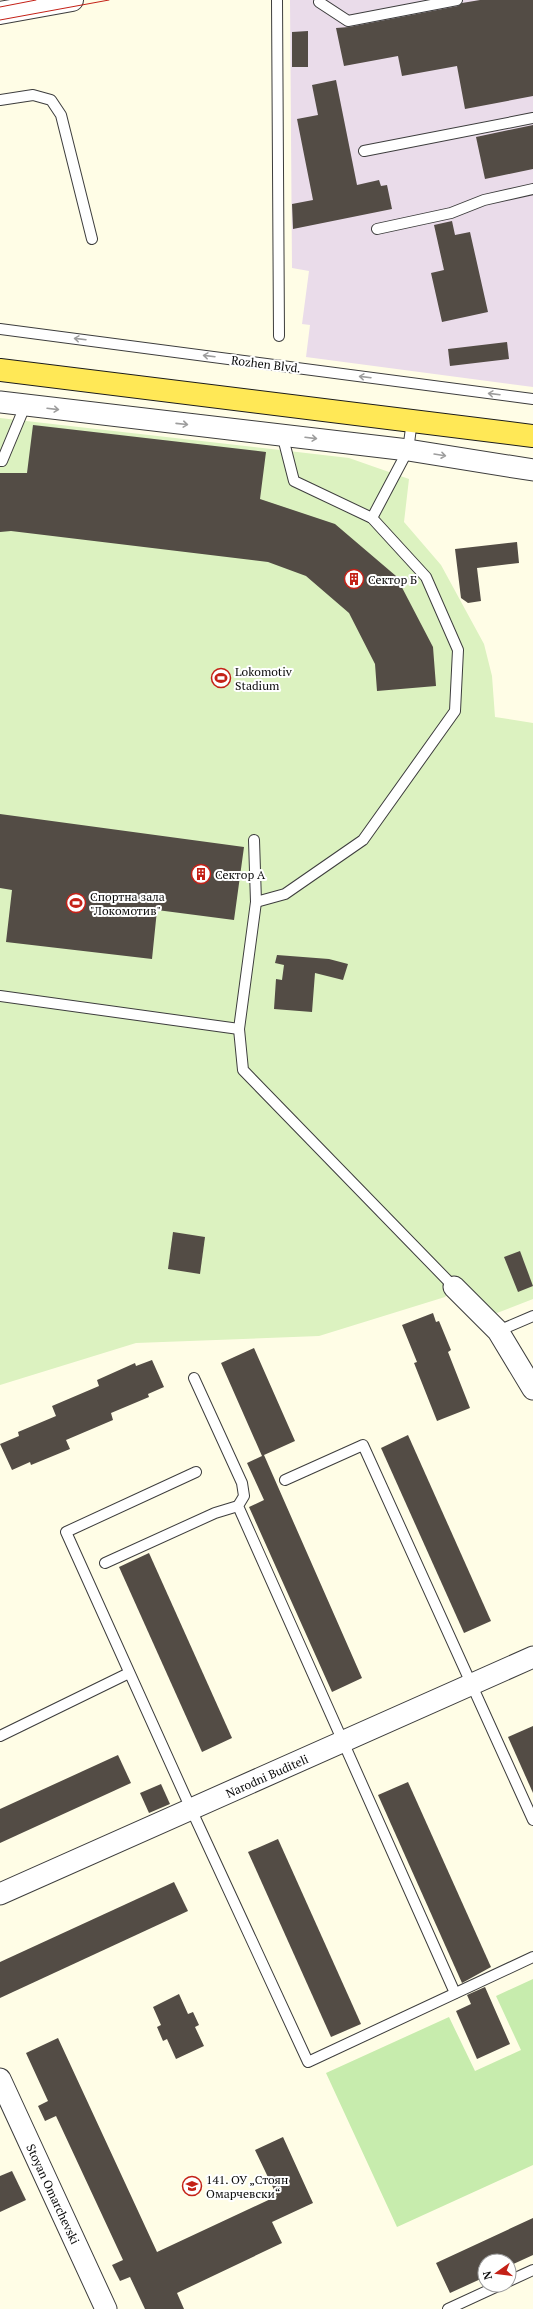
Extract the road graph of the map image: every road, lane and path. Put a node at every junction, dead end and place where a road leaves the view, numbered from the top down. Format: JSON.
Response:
{"nodes":[{"id":1,"x":72,"y":0,"type":"edge"},
{"id":2,"x":277,"y":0,"type":"edge"},
{"id":3,"x":457,"y":0,"type":"edge"},
{"id":4,"x":319,"y":2,"type":"dead end"},
{"id":5,"x":0,"y":13,"type":"edge"},
{"id":6,"x":0,"y":100,"type":"edge"},
{"id":7,"x":533,"y":118,"type":"edge"},
{"id":8,"x":364,"y":151,"type":"dead end"},
{"id":9,"x":533,"y":189,"type":"edge"},
{"id":10,"x":377,"y":229,"type":"dead end"},
{"id":11,"x":92,"y":239,"type":"dead end"},
{"id":12,"x":0,"y":329,"type":"edge"},
{"id":13,"x":279,"y":336,"type":"dead end"},
{"id":14,"x":0,"y":370,"type":"edge"},
{"id":15,"x":533,"y":399,"type":"edge"},
{"id":16,"x":0,"y":402,"type":"edge"},
{"id":17,"x":25,"y":406,"type":"junction"},
{"id":18,"x":412,"y":421,"type":"junction"},
{"id":19,"x":282,"y":434,"type":"junction"},
{"id":20,"x":533,"y":436,"type":"edge"},
{"id":21,"x":408,"y":450,"type":"junction"},
{"id":22,"x":0,"y":461,"type":"edge"},
{"id":23,"x":533,"y":470,"type":"edge"},
{"id":24,"x":372,"y":518,"type":"junction"},
{"id":25,"x":254,"y":840,"type":"dead end"},
{"id":26,"x":256,"y":902,"type":"junction"},
{"id":27,"x":0,"y":996,"type":"edge"},
{"id":28,"x":240,"y":1029,"type":"junction"},
{"id":29,"x":454,"y":1287,"type":"joint"},
{"id":30,"x":533,"y":1316,"type":"edge"},
{"id":31,"x":498,"y":1331,"type":"junction"},
{"id":32,"x":194,"y":1378,"type":"dead end"},
{"id":33,"x":533,"y":1389,"type":"edge"},
{"id":34,"x":196,"y":1472,"type":"dead end"},
{"id":35,"x":285,"y":1480,"type":"dead end"},
{"id":36,"x":238,"y":1506,"type":"junction"},
{"id":37,"x":105,"y":1563,"type":"dead end"},
{"id":38,"x":533,"y":1657,"type":"edge"},
{"id":39,"x":129,"y":1673,"type":"junction"},
{"id":40,"x":472,"y":1685,"type":"junction"},
{"id":41,"x":0,"y":1736,"type":"edge"},
{"id":42,"x":344,"y":1742,"type":"junction"},
{"id":43,"x":191,"y":1809,"type":"junction"},
{"id":44,"x":533,"y":1820,"type":"edge"},
{"id":45,"x":0,"y":1894,"type":"edge"},
{"id":46,"x":533,"y":1957,"type":"edge"},
{"id":47,"x":455,"y":1993,"type":"junction"},
{"id":48,"x":0,"y":2079,"type":"edge"},
{"id":49,"x":533,"y":2270,"type":"edge"},
{"id":50,"x":517,"y":2277,"type":"edge"},
{"id":51,"x":483,"y":2293,"type":"edge"},
{"id":52,"x":106,"y":2309,"type":"edge"},
{"id":53,"x":448,"y":2309,"type":"edge"}],
"edges":[{"from":1,"to":5,"type":"street"},
{"from":2,"to":13,"type":"lane"},
{"from":3,"to":4,"type":"lane"},
{"from":6,"to":11,"type":"lane"},
{"from":7,"to":8,"type":"lane"},
{"from":9,"to":10,"type":"lane"},
{"from":15,"to":12,"type":"lane","name":"Rozhen Blvd.","one_way":true},
{"from":14,"to":18,"type":"main road"},
{"from":16,"to":17,"type":"street"},
{"from":17,"to":19,"type":"street","one_way":true},
{"from":17,"to":22,"type":"lane"},
{"from":18,"to":20,"type":"main road"},
{"from":18,"to":21,"type":"lane"},
{"from":19,"to":21,"type":"street","one_way":true},
{"from":19,"to":24,"type":"lane"},
{"from":21,"to":23,"type":"street","one_way":true},
{"from":21,"to":24,"type":"lane"},
{"from":24,"to":26,"type":"lane"},
{"from":25,"to":26,"type":"lane"},
{"from":26,"to":28,"type":"lane"},
{"from":27,"to":28,"type":"lane"},
{"from":28,"to":29,"type":"lane"},
{"from":29,"to":31,"type":"street"},
{"from":30,"to":31,"type":"lane"},
{"from":31,"to":33,"type":"street"},
{"from":32,"to":36,"type":"lane"},
{"from":34,"to":39,"type":"lane"},
{"from":35,"to":40,"type":"lane"},
{"from":36,"to":37,"type":"lane"},
{"from":36,"to":42,"type":"lane"},
{"from":38,"to":40,"type":"street","name":"Narodni Buditeli"},
{"from":39,"to":41,"type":"lane"},
{"from":39,"to":43,"type":"lane"},
{"from":40,"to":42,"type":"street","name":"Narodni Buditeli"},
{"from":40,"to":44,"type":"lane"},
{"from":42,"to":43,"type":"street","name":"Narodni Buditeli"},
{"from":42,"to":47,"type":"lane"},
{"from":43,"to":45,"type":"street","name":"Narodni Buditeli"},
{"from":43,"to":47,"type":"lane"},
{"from":46,"to":47,"type":"lane"},
{"from":48,"to":52,"type":"street","name":"Stoyan Omarchevski"},
{"from":49,"to":50,"type":"lane"},
{"from":51,"to":53,"type":"lane"}]}
